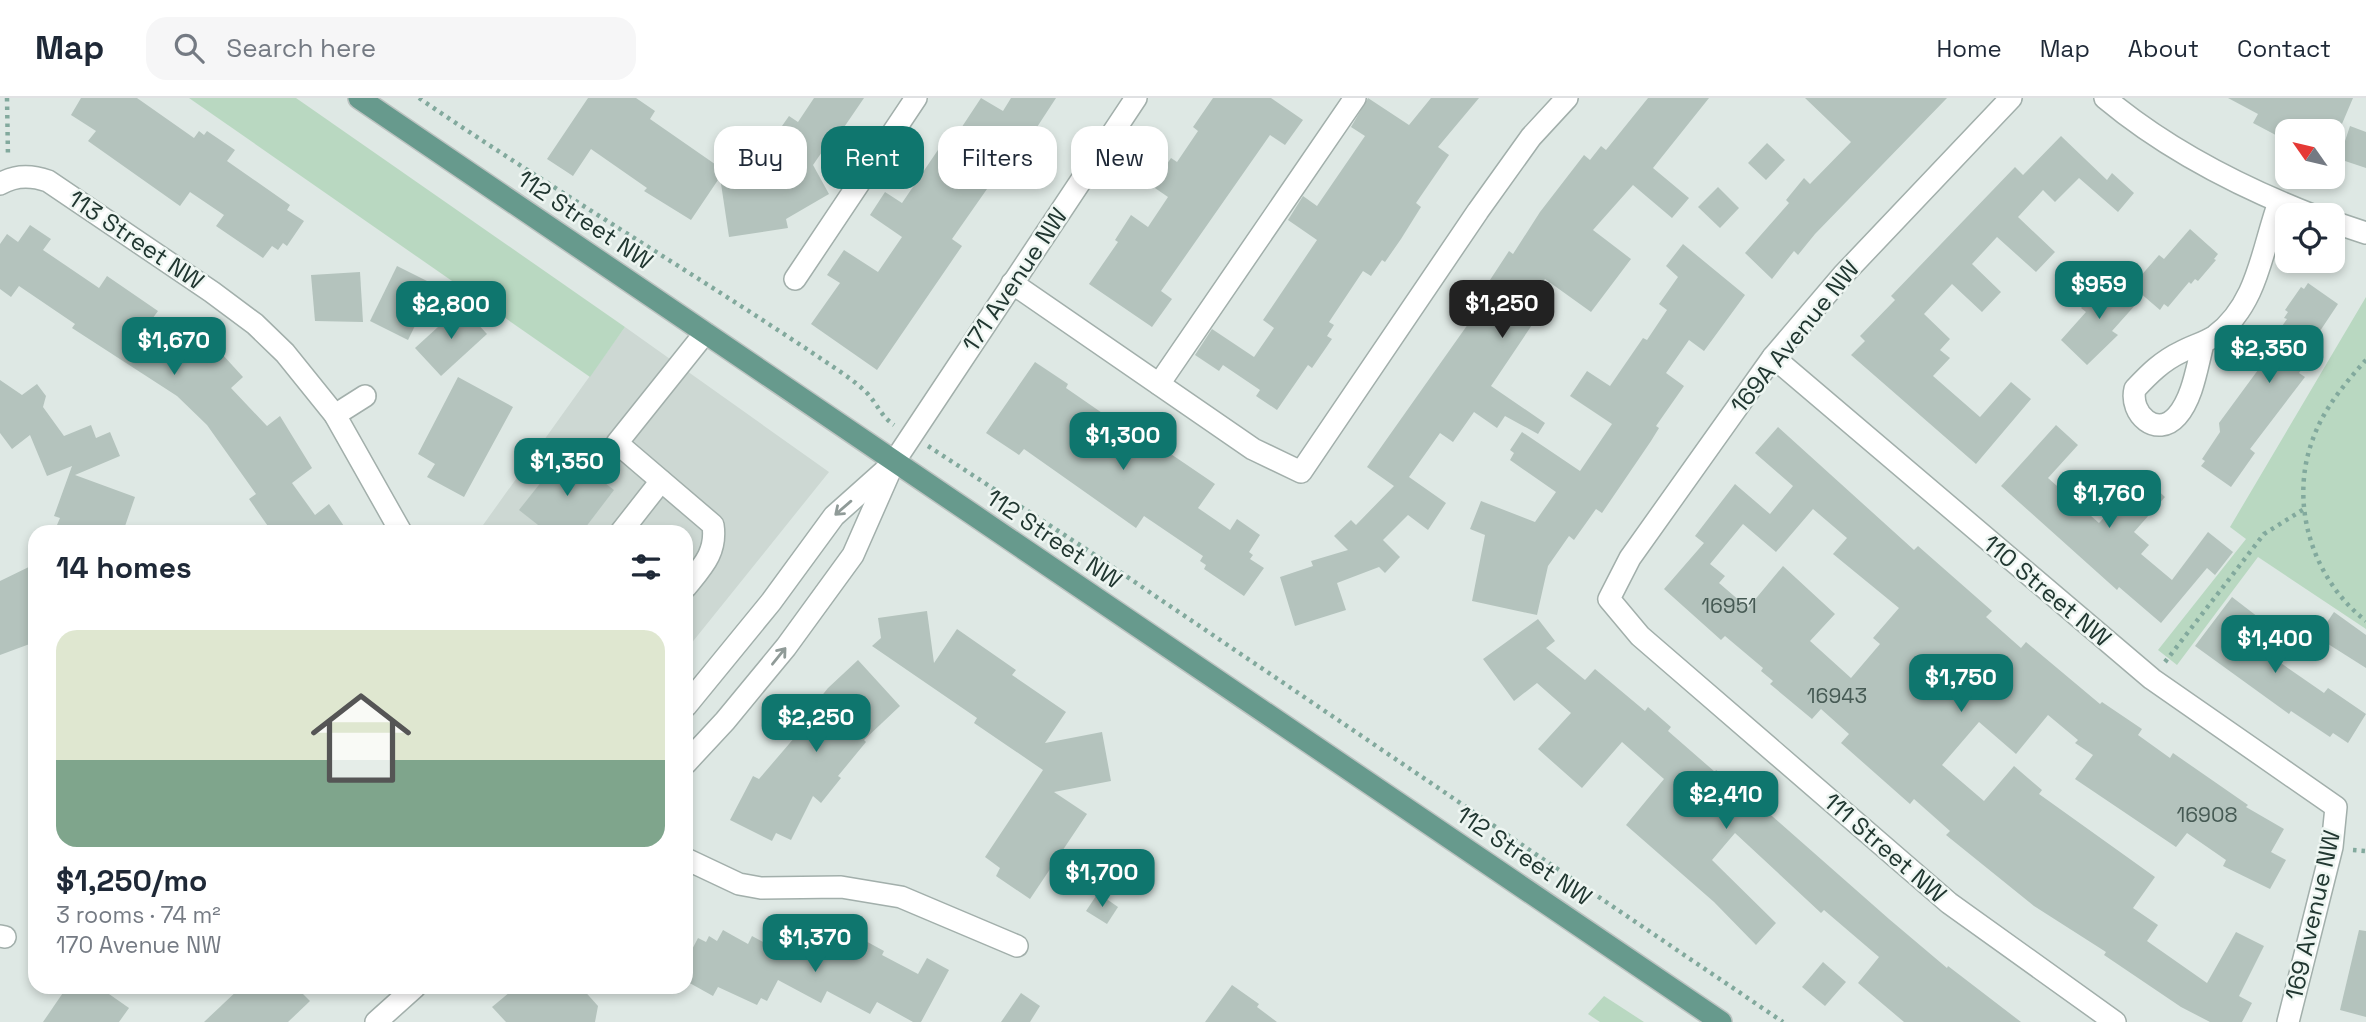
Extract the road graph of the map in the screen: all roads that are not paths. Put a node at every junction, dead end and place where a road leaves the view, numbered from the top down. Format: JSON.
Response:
{"nodes":[{"id":1,"x":359,"y":98,"type":"edge"},
{"id":2,"x":916,"y":98,"type":"edge"},
{"id":3,"x":1136,"y":98,"type":"edge"},
{"id":4,"x":1355,"y":98,"type":"edge"},
{"id":5,"x":1567,"y":98,"type":"edge"},
{"id":6,"x":2011,"y":98,"type":"edge"},
{"id":7,"x":2105,"y":98,"type":"edge"},
{"id":8,"x":8,"y":180,"type":"edge"},
{"id":9,"x":2279,"y":202,"type":"joint"},
{"id":10,"x":2345,"y":226,"type":"edge"},
{"id":11,"x":2366,"y":233,"type":"edge"},
{"id":12,"x":794,"y":279,"type":"dead end"},
{"id":13,"x":1012,"y":283,"type":"junction"},
{"id":14,"x":705,"y":333,"type":"junction"},
{"id":15,"x":2203,"y":344,"type":"dead end"},
{"id":16,"x":1773,"y":357,"type":"junction"},
{"id":17,"x":1159,"y":384,"type":"junction"},
{"id":18,"x":365,"y":396,"type":"dead end"},
{"id":19,"x":335,"y":415,"type":"junction"},
{"id":20,"x":894,"y":463,"type":"junction"},
{"id":21,"x":661,"y":481,"type":"junction"},
{"id":22,"x":397,"y":525,"type":"edge"},
{"id":23,"x":626,"y":525,"type":"edge"},
{"id":24,"x":693,"y":578,"type":"edge"},
{"id":25,"x":1609,"y":599,"type":"joint"},
{"id":26,"x":693,"y":691,"type":"edge"},
{"id":27,"x":693,"y":755,"type":"edge"},
{"id":28,"x":2336,"y":807,"type":"joint"},
{"id":29,"x":693,"y":862,"type":"edge"},
{"id":30,"x":1017,"y":946,"type":"dead end"},
{"id":31,"x":407,"y":994,"type":"edge"},
{"id":32,"x":376,"y":1022,"type":"edge"},
{"id":33,"x":1721,"y":1022,"type":"edge"},
{"id":34,"x":2115,"y":1022,"type":"edge"},
{"id":35,"x":2288,"y":1022,"type":"edge"}],
"edges":[{"from":1,"to":14,"type":"main road","name":"112 Street NW"},
{"from":2,"to":12,"type":"street"},
{"from":3,"to":13,"type":"street","name":"171 Avenue NW"},
{"from":4,"to":17,"type":"street"},
{"from":5,"to":17,"type":"street"},
{"from":6,"to":16,"type":"street","name":"169A Avenue NW"},
{"from":7,"to":9,"type":"street"},
{"from":8,"to":19,"type":"street","name":"113 Street NW"},
{"from":9,"to":15,"type":"street"},
{"from":10,"to":11,"type":"street"},
{"from":13,"to":17,"type":"street"},
{"from":13,"to":20,"type":"street","name":"171 Avenue NW"},
{"from":14,"to":20,"type":"main road","name":"112 Street NW"},
{"from":14,"to":21,"type":"street"},
{"from":16,"to":25,"type":"street","name":"169A Avenue NW"},
{"from":16,"to":28,"type":"street","name":"110 Street NW"},
{"from":18,"to":19,"type":"street"},
{"from":19,"to":22,"type":"street","name":"113 Street NW"},
{"from":20,"to":26,"type":"street","name":"171 Avenue NW","one_way":true},
{"from":27,"to":20,"type":"street","name":"171 Avenue NW","one_way":true},
{"from":20,"to":33,"type":"main road","name":"112 Street NW"},
{"from":21,"to":23,"type":"street"},
{"from":21,"to":24,"type":"street"},
{"from":25,"to":34,"type":"street","name":"111 Street NW"},
{"from":28,"to":35,"type":"street","name":"169 Avenue NW"},
{"from":29,"to":30,"type":"street"},
{"from":31,"to":32,"type":"street"}]}
